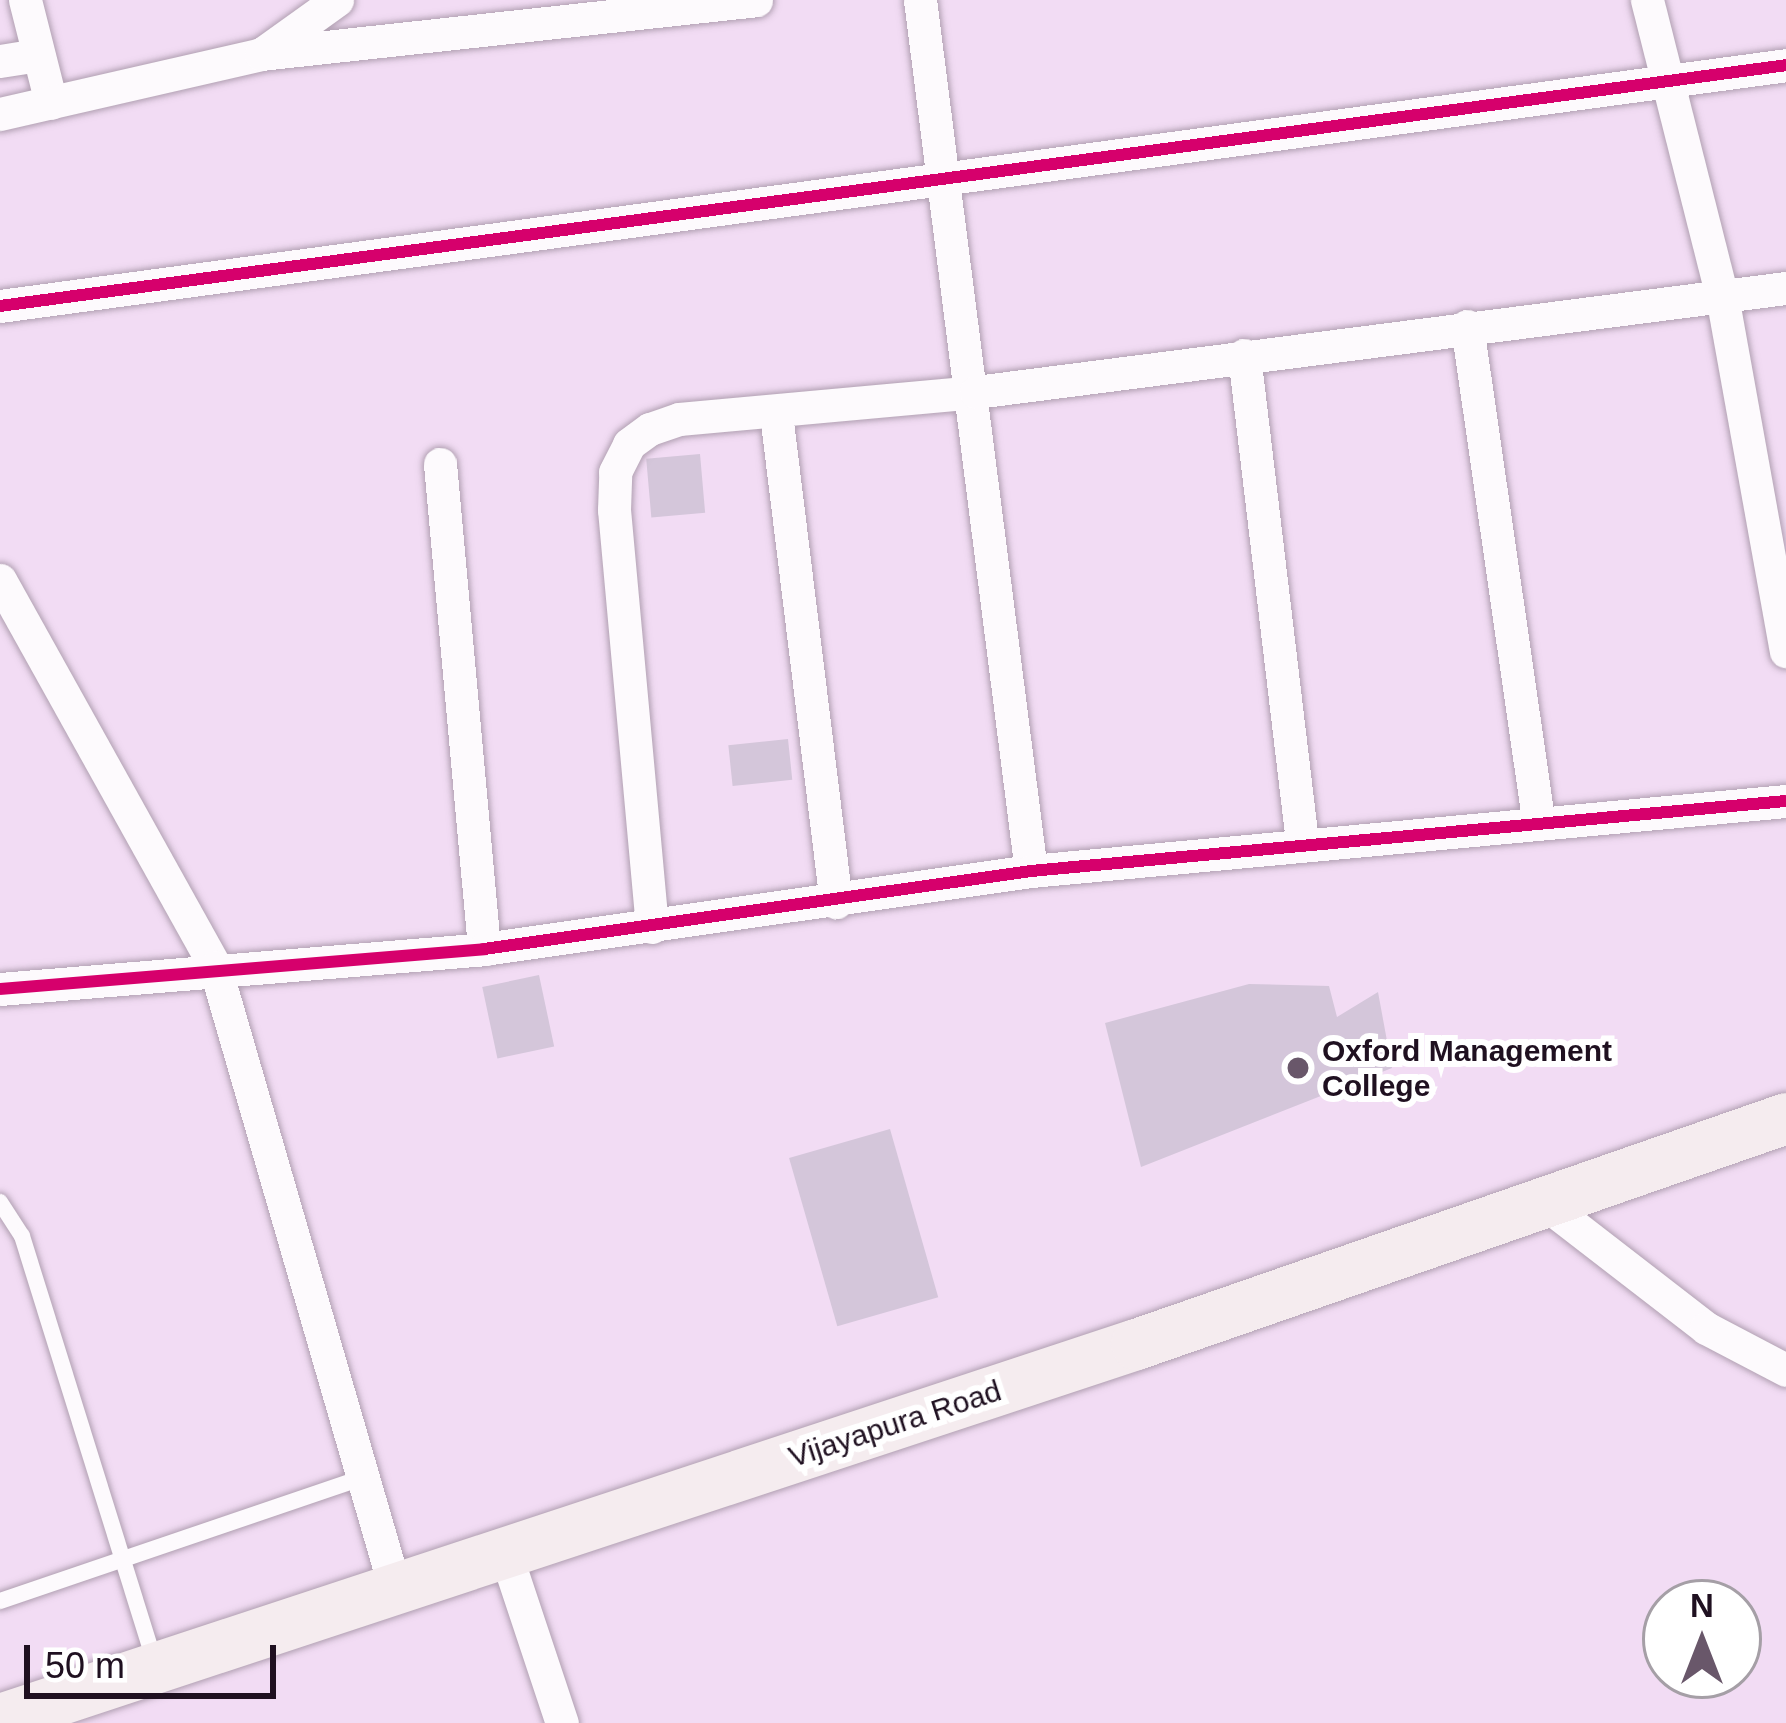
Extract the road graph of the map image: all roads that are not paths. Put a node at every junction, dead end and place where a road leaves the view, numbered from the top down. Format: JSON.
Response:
{"nodes":[{"id":1,"x":25,"y":0,"type":"edge"},
{"id":2,"x":337,"y":0,"type":"edge"},
{"id":3,"x":756,"y":0,"type":"edge"},
{"id":4,"x":920,"y":0,"type":"edge"},
{"id":5,"x":1647,"y":0,"type":"edge"},
{"id":6,"x":261,"y":54,"type":"junction"},
{"id":7,"x":36,"y":55,"type":"junction"},
{"id":8,"x":0,"y":61,"type":"edge"},
{"id":9,"x":1786,"y":65,"type":"edge"},
{"id":10,"x":1668,"y":80,"type":"junction"},
{"id":11,"x":52,"y":103,"type":"junction"},
{"id":12,"x":0,"y":114,"type":"edge"},
{"id":13,"x":946,"y":178,"type":"junction"},
{"id":14,"x":1786,"y":288,"type":"edge"},
{"id":15,"x":1722,"y":296,"type":"junction"},
{"id":16,"x":0,"y":306,"type":"edge"},
{"id":17,"x":1467,"y":326,"type":"junction"},
{"id":18,"x":1244,"y":355,"type":"junction"},
{"id":19,"x":976,"y":392,"type":"junction"},
{"id":20,"x":776,"y":414,"type":"junction"},
{"id":21,"x":440,"y":464,"type":"dead end"},
{"id":22,"x":1777,"y":525,"type":"edge"},
{"id":23,"x":0,"y":580,"type":"edge"},
{"id":24,"x":1786,"y":651,"type":"edge"},
{"id":25,"x":1786,"y":801,"type":"edge"},
{"id":26,"x":1538,"y":820,"type":"junction"},
{"id":27,"x":1302,"y":844,"type":"junction"},
{"id":28,"x":1031,"y":871,"type":"junction"},
{"id":29,"x":836,"y":902,"type":"junction"},
{"id":30,"x":652,"y":927,"type":"junction"},
{"id":31,"x":484,"y":949,"type":"junction"},
{"id":32,"x":214,"y":967,"type":"junction"},
{"id":33,"x":0,"y":988,"type":"edge"},
{"id":34,"x":1786,"y":1118,"type":"edge"},
{"id":35,"x":0,"y":1202,"type":"edge"},
{"id":36,"x":1543,"y":1202,"type":"junction"},
{"id":37,"x":1786,"y":1370,"type":"edge"},
{"id":38,"x":362,"y":1478,"type":"junction"},
{"id":39,"x":505,"y":1552,"type":"junction"},
{"id":40,"x":123,"y":1562,"type":"junction"},
{"id":41,"x":394,"y":1588,"type":"junction"},
{"id":42,"x":0,"y":1601,"type":"edge"},
{"id":43,"x":156,"y":1668,"type":"junction"},
{"id":44,"x":0,"y":1719,"type":"edge"},
{"id":45,"x":562,"y":1723,"type":"edge"}],
"edges":[{"from":1,"to":7,"type":"street"},
{"from":2,"to":6,"type":"street"},
{"from":3,"to":6,"type":"street"},
{"from":4,"to":13,"type":"street"},
{"from":5,"to":10,"type":"street"},
{"from":6,"to":11,"type":"street"},
{"from":7,"to":8,"type":"street"},
{"from":7,"to":11,"type":"street"},
{"from":9,"to":10,"type":"street"},
{"from":10,"to":13,"type":"street"},
{"from":10,"to":15,"type":"street"},
{"from":11,"to":12,"type":"street"},
{"from":13,"to":16,"type":"street"},
{"from":13,"to":19,"type":"street"},
{"from":14,"to":15,"type":"street"},
{"from":15,"to":17,"type":"street"},
{"from":15,"to":22,"type":"street"},
{"from":17,"to":18,"type":"street"},
{"from":17,"to":26,"type":"street"},
{"from":18,"to":19,"type":"street"},
{"from":18,"to":27,"type":"street"},
{"from":19,"to":20,"type":"street"},
{"from":19,"to":28,"type":"street"},
{"from":20,"to":29,"type":"street"},
{"from":20,"to":30,"type":"street"},
{"from":21,"to":31,"type":"street"},
{"from":22,"to":24,"type":"street"},
{"from":23,"to":32,"type":"street"},
{"from":25,"to":26,"type":"street"},
{"from":26,"to":27,"type":"street"},
{"from":27,"to":28,"type":"street"},
{"from":28,"to":29,"type":"street"},
{"from":29,"to":30,"type":"street"},
{"from":30,"to":31,"type":"street"},
{"from":31,"to":32,"type":"street"},
{"from":32,"to":33,"type":"street"},
{"from":32,"to":38,"type":"street"},
{"from":34,"to":36,"type":"main road","name":"Vijayapura Road"},
{"from":35,"to":40,"type":"lane"},
{"from":36,"to":37,"type":"street"},
{"from":36,"to":39,"type":"main road","name":"Vijayapura Road"},
{"from":38,"to":40,"type":"lane"},
{"from":38,"to":41,"type":"street"},
{"from":39,"to":41,"type":"main road","name":"Vijayapura Road"},
{"from":39,"to":45,"type":"street"},
{"from":40,"to":42,"type":"lane"},
{"from":40,"to":43,"type":"lane"},
{"from":41,"to":43,"type":"main road","name":"Vijayapura Road"},
{"from":43,"to":44,"type":"main road","name":"Vijayapura Road"}]}
